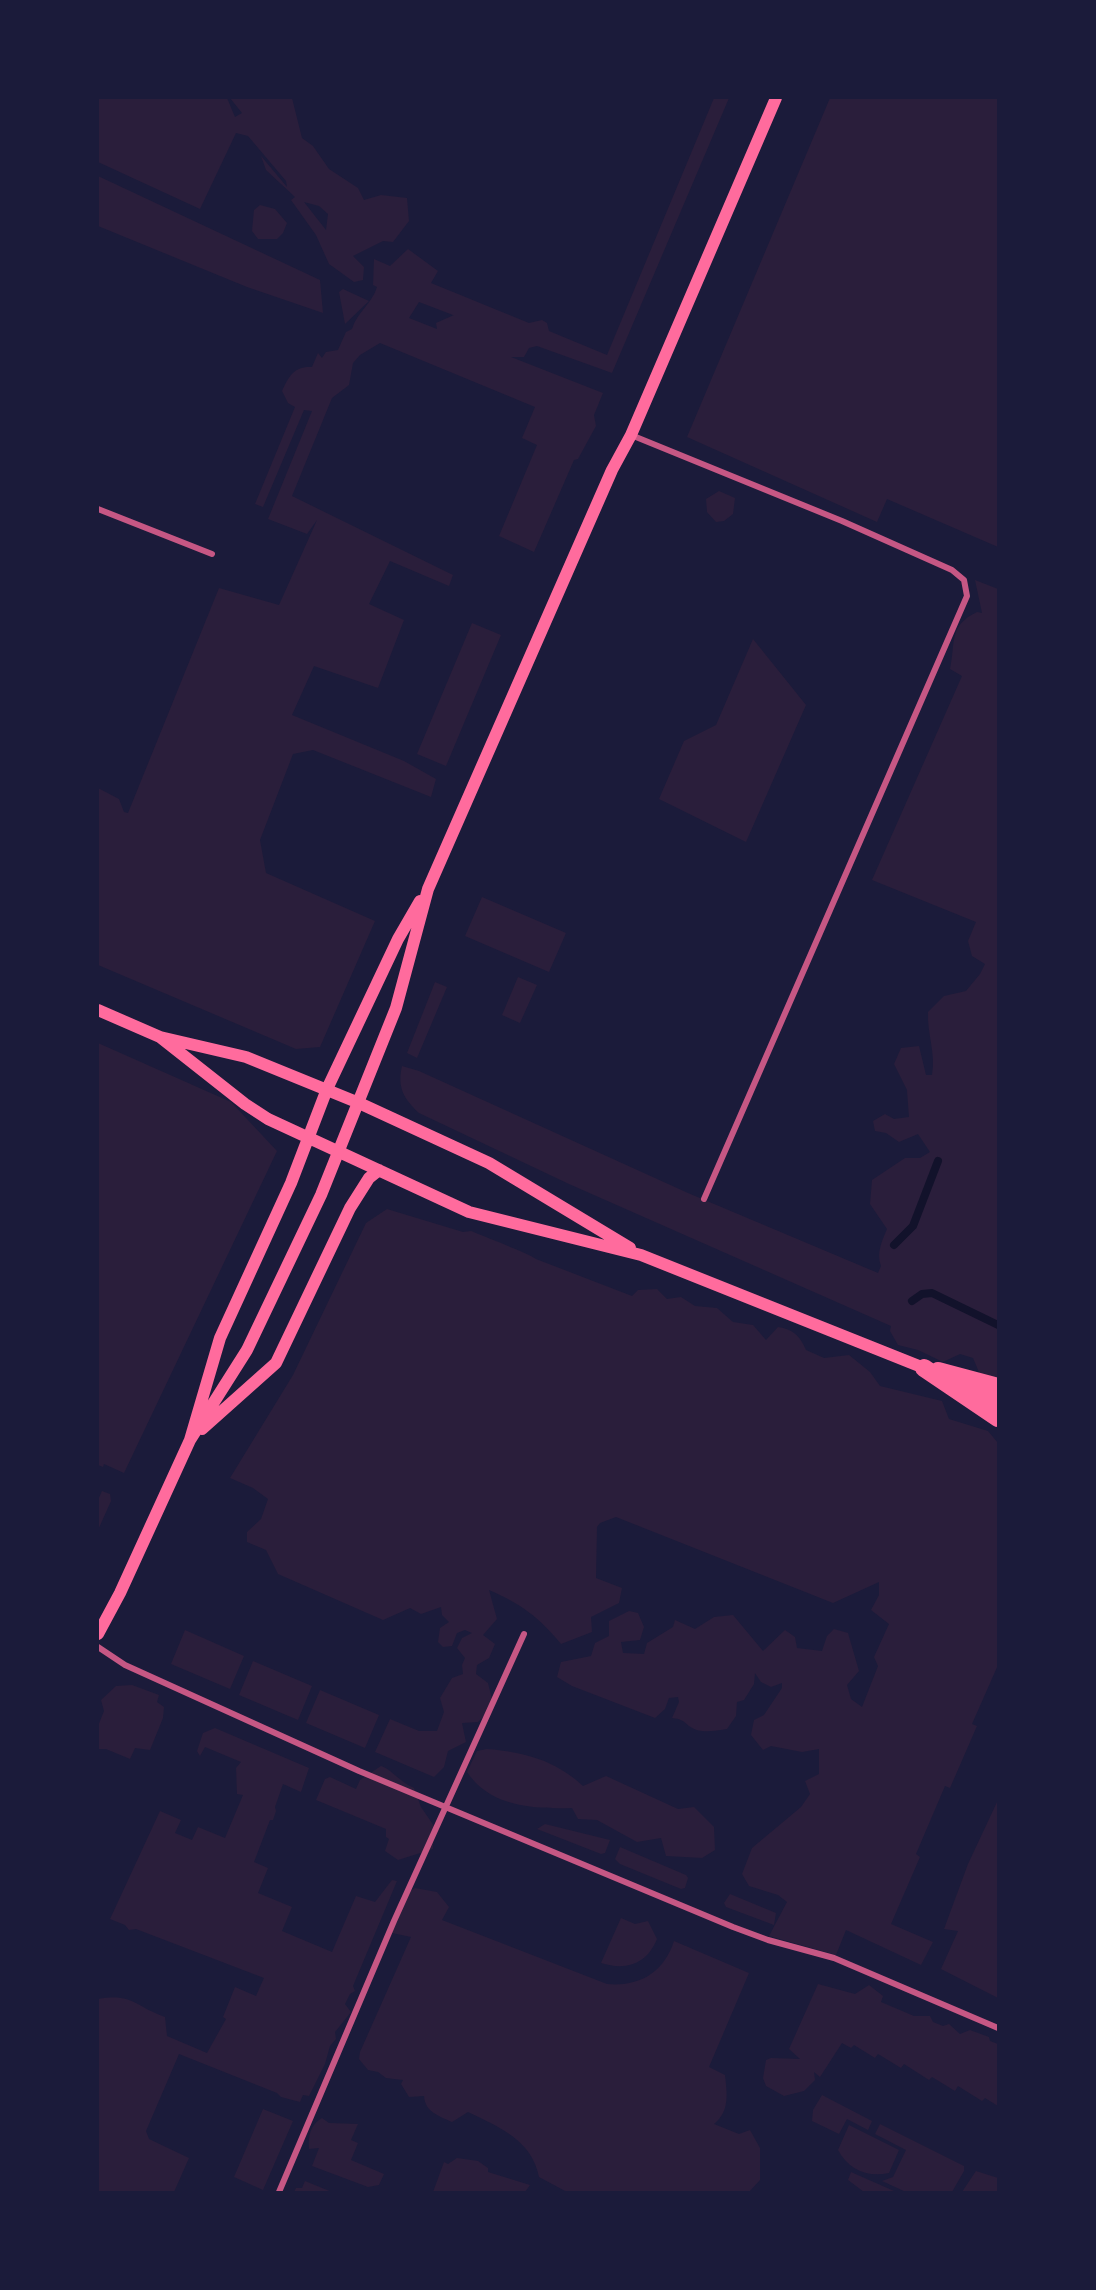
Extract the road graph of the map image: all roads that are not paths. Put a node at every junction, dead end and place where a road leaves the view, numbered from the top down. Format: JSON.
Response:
{"nodes":[{"id":1,"x":776,"y":98,"type":"edge"},
{"id":2,"x":631,"y":435,"type":"junction"},
{"id":3,"x":98,"y":509,"type":"edge"},
{"id":4,"x":212,"y":554,"type":"dead end"},
{"id":5,"x":428,"y":889,"type":"junction"},
{"id":6,"x":98,"y":1010,"type":"edge"},
{"id":7,"x":160,"y":1037,"type":"junction"},
{"id":8,"x":327,"y":1089,"type":"junction"},
{"id":9,"x":359,"y":1102,"type":"junction"},
{"id":10,"x":308,"y":1138,"type":"junction"},
{"id":11,"x":338,"y":1152,"type":"junction"},
{"id":12,"x":379,"y":1170,"type":"junction"},
{"id":13,"x":704,"y":1199,"type":"dead end"},
{"id":14,"x":641,"y":1255,"type":"junction"},
{"id":15,"x":924,"y":1368,"type":"junction"},
{"id":16,"x":999,"y":1387,"type":"edge"},
{"id":17,"x":999,"y":1401,"type":"edge"},
{"id":18,"x":999,"y":1418,"type":"edge"},
{"id":19,"x":190,"y":1440,"type":"junction"},
{"id":20,"x":98,"y":1634,"type":"edge"},
{"id":21,"x":524,"y":1634,"type":"dead end"},
{"id":22,"x":98,"y":1647,"type":"edge"},
{"id":23,"x":446,"y":1808,"type":"junction"},
{"id":24,"x":999,"y":2028,"type":"edge"},
{"id":25,"x":279,"y":2193,"type":"edge"}],
"edges":[{"from":1,"to":2,"type":"main road"},
{"from":2,"to":5,"type":"main road"},
{"from":2,"to":13,"type":"street"},
{"from":3,"to":4,"type":"street"},
{"from":5,"to":8,"type":"main road"},
{"from":5,"to":9,"type":"main road"},
{"from":6,"to":7,"type":"main road"},
{"from":7,"to":8,"type":"main road"},
{"from":7,"to":10,"type":"main road"},
{"from":8,"to":9,"type":"main road"},
{"from":8,"to":10,"type":"main road"},
{"from":9,"to":11,"type":"main road"},
{"from":9,"to":14,"type":"main road"},
{"from":10,"to":11,"type":"main road"},
{"from":10,"to":19,"type":"main road"},
{"from":11,"to":12,"type":"main road"},
{"from":11,"to":19,"type":"main road"},
{"from":12,"to":14,"type":"main road"},
{"from":12,"to":19,"type":"main road"},
{"from":14,"to":15,"type":"main road"},
{"from":15,"to":16,"type":"highway"},
{"from":15,"to":17,"type":"highway"},
{"from":15,"to":18,"type":"highway"},
{"from":19,"to":20,"type":"main road"},
{"from":21,"to":23,"type":"street"},
{"from":22,"to":23,"type":"street"},
{"from":23,"to":24,"type":"street"},
{"from":23,"to":25,"type":"street"}]}
